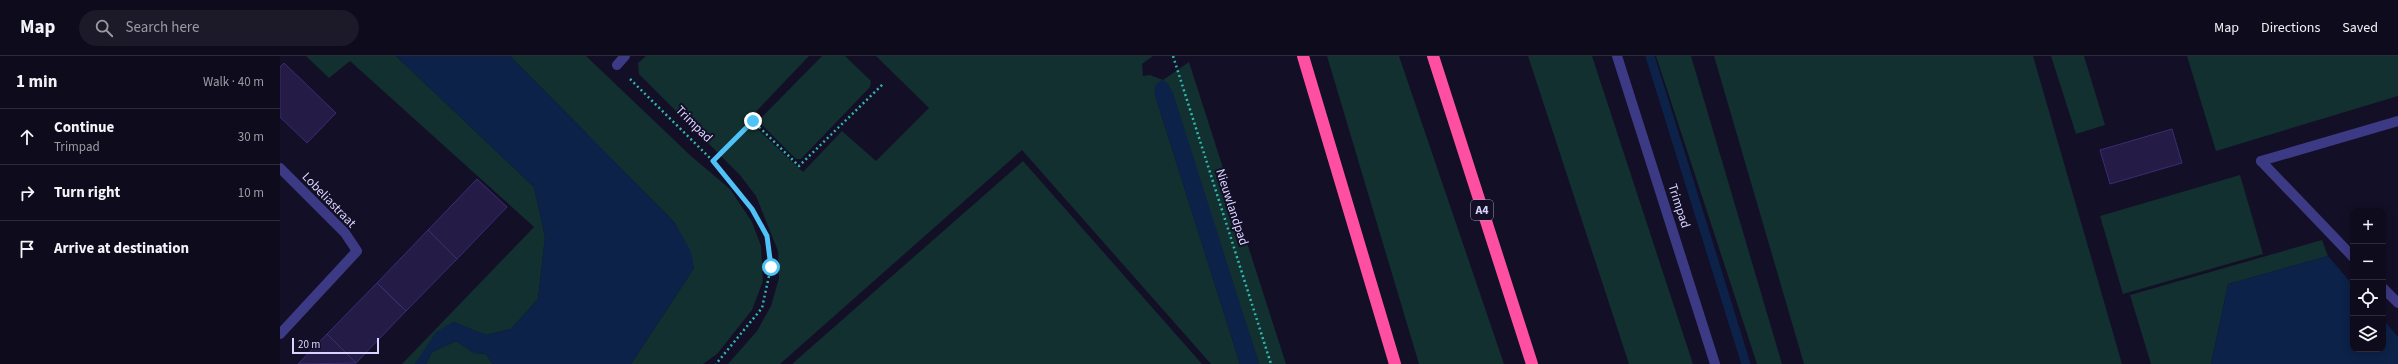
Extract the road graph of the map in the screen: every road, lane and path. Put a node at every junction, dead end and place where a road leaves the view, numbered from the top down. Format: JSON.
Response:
{"nodes":[{"id":1,"x":626,"y":56,"type":"edge"},
{"id":2,"x":1173,"y":56,"type":"edge"},
{"id":3,"x":1303,"y":56,"type":"edge"},
{"id":4,"x":1433,"y":56,"type":"edge"},
{"id":5,"x":1617,"y":56,"type":"edge"},
{"id":6,"x":617,"y":65,"type":"joint"},
{"id":7,"x":884,"y":83,"type":"dead end"},
{"id":8,"x":2398,"y":121,"type":"edge"},
{"id":9,"x":713,"y":161,"type":"junction"},
{"id":10,"x":280,"y":168,"type":"edge"},
{"id":11,"x":2350,"y":254,"type":"edge"},
{"id":12,"x":2386,"y":291,"type":"edge"},
{"id":13,"x":2398,"y":303,"type":"edge"},
{"id":14,"x":280,"y":334,"type":"edge"},
{"id":15,"x":716,"y":364,"type":"edge"},
{"id":16,"x":1271,"y":364,"type":"edge"},
{"id":17,"x":1395,"y":364,"type":"edge"},
{"id":18,"x":1532,"y":364,"type":"edge"},
{"id":19,"x":1715,"y":364,"type":"edge"}],
"edges":[{"from":1,"to":6,"type":"street"},
{"from":2,"to":16,"type":"path","name":"Nieuwlandpad"},
{"from":3,"to":17,"type":"highway"},
{"from":4,"to":18,"type":"highway","number":"A4"},
{"from":5,"to":19,"type":"street","name":"Trimpad"},
{"from":6,"to":9,"type":"path","name":"Trimpad"},
{"from":7,"to":9,"type":"path"},
{"from":8,"to":11,"type":"street"},
{"from":9,"to":15,"type":"path","name":"Trimpad"},
{"from":10,"to":14,"type":"street","name":"Lobeliastraat"},
{"from":12,"to":13,"type":"street"}]}
